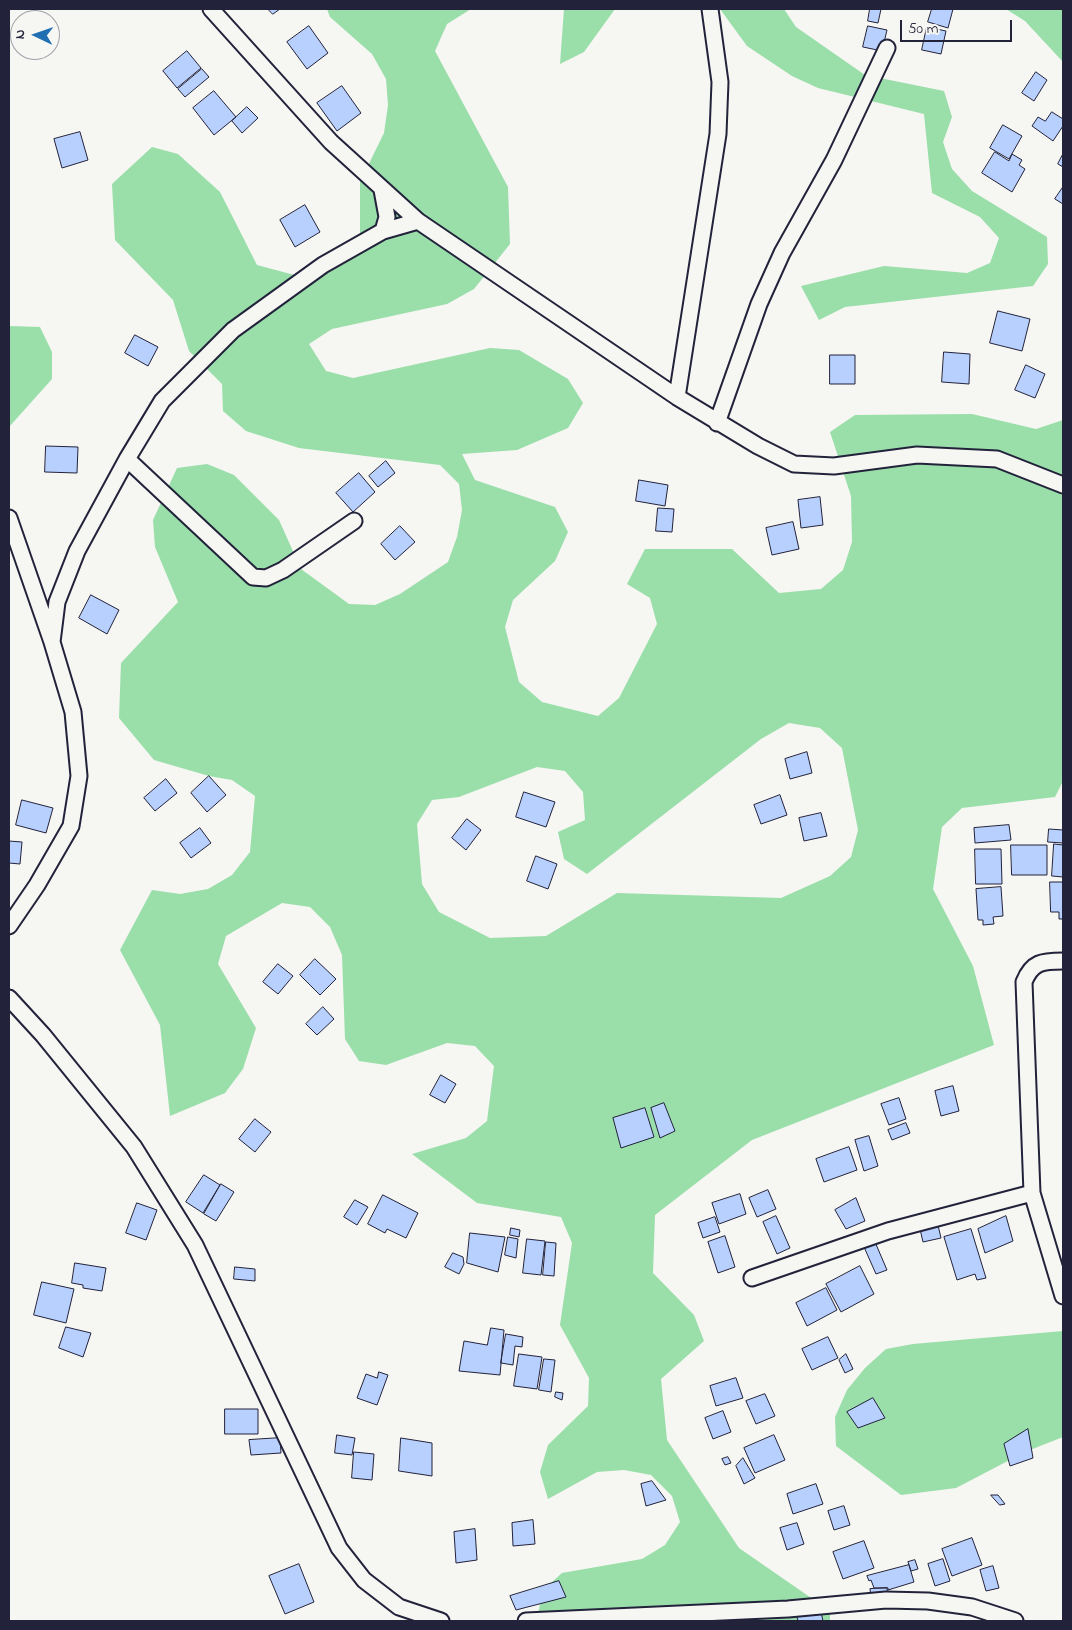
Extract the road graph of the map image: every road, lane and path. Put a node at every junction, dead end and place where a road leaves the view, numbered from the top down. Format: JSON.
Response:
{"nodes":[{"id":1,"x":211,"y":9,"type":"edge"},
{"id":2,"x":710,"y":9,"type":"edge"},
{"id":3,"x":887,"y":48,"type":"dead end"},
{"id":4,"x":382,"y":190,"type":"junction"},
{"id":5,"x":418,"y":221,"type":"junction"},
{"id":6,"x":383,"y":231,"type":"junction"},
{"id":7,"x":677,"y":397,"type":"junction"},
{"id":8,"x":717,"y":423,"type":"junction"},
{"id":9,"x":127,"y":459,"type":"junction"},
{"id":10,"x":1063,"y":485,"type":"edge"},
{"id":11,"x":9,"y":518,"type":"edge"},
{"id":12,"x":354,"y":520,"type":"dead end"},
{"id":13,"x":52,"y":642,"type":"junction"},
{"id":14,"x":9,"y":926,"type":"edge"},
{"id":15,"x":1063,"y":961,"type":"edge"},
{"id":16,"x":9,"y":998,"type":"edge"},
{"id":17,"x":1032,"y":1193,"type":"junction"},
{"id":18,"x":752,"y":1278,"type":"dead end"},
{"id":19,"x":1063,"y":1296,"type":"edge"},
{"id":20,"x":440,"y":1621,"type":"edge"},
{"id":21,"x":526,"y":1621,"type":"edge"},
{"id":22,"x":1015,"y":1621,"type":"edge"}],
"edges":[{"from":1,"to":4,"type":"street"},
{"from":2,"to":7,"type":"street"},
{"from":3,"to":8,"type":"street"},
{"from":4,"to":5,"type":"street"},
{"from":4,"to":6,"type":"street"},
{"from":5,"to":6,"type":"street"},
{"from":5,"to":7,"type":"street"},
{"from":6,"to":9,"type":"street"},
{"from":7,"to":8,"type":"street"},
{"from":8,"to":10,"type":"street"},
{"from":9,"to":12,"type":"street"},
{"from":9,"to":13,"type":"street"},
{"from":11,"to":13,"type":"street"},
{"from":13,"to":14,"type":"street"},
{"from":15,"to":17,"type":"street"},
{"from":16,"to":20,"type":"street"},
{"from":17,"to":18,"type":"street"},
{"from":17,"to":19,"type":"street"},
{"from":21,"to":22,"type":"street"}]}
